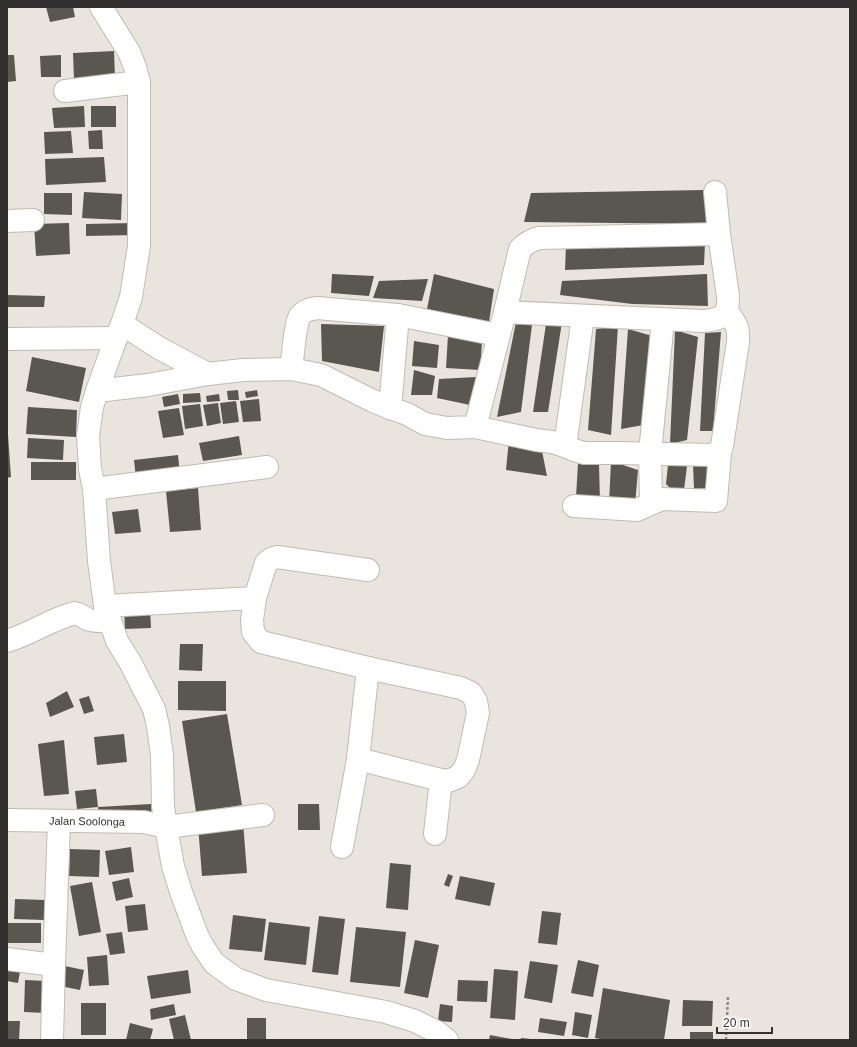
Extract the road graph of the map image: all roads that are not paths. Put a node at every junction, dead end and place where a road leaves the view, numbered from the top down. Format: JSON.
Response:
{"nodes":[{"id":1,"x":101,"y":7,"type":"edge"},
{"id":2,"x":139,"y":82,"type":"junction"},
{"id":3,"x":65,"y":91,"type":"dead end"},
{"id":4,"x":715,"y":192,"type":"dead end"},
{"id":5,"x":33,"y":220,"type":"dead end"},
{"id":6,"x":7,"y":221,"type":"edge"},
{"id":7,"x":719,"y":234,"type":"junction"},
{"id":8,"x":505,"y":312,"type":"junction"},
{"id":9,"x":727,"y":312,"type":"junction"},
{"id":10,"x":398,"y":315,"type":"junction"},
{"id":11,"x":583,"y":316,"type":"junction"},
{"id":12,"x":664,"y":320,"type":"junction"},
{"id":13,"x":119,"y":331,"type":"junction"},
{"id":14,"x":498,"y":335,"type":"junction"},
{"id":15,"x":7,"y":339,"type":"edge"},
{"id":16,"x":291,"y":368,"type":"junction"},
{"id":17,"x":208,"y":374,"type":"junction"},
{"id":18,"x":97,"y":391,"type":"junction"},
{"id":19,"x":390,"y":408,"type":"junction"},
{"id":20,"x":475,"y":427,"type":"junction"},
{"id":21,"x":565,"y":446,"type":"junction"},
{"id":22,"x":720,"y":452,"type":"junction"},
{"id":23,"x":650,"y":454,"type":"junction"},
{"id":24,"x":267,"y":467,"type":"dead end"},
{"id":25,"x":94,"y":489,"type":"junction"},
{"id":26,"x":651,"y":503,"type":"junction"},
{"id":27,"x":574,"y":506,"type":"dead end"},
{"id":28,"x":368,"y":570,"type":"dead end"},
{"id":29,"x":255,"y":598,"type":"junction"},
{"id":30,"x":107,"y":614,"type":"junction"},
{"id":31,"x":7,"y":641,"type":"edge"},
{"id":32,"x":368,"y":668,"type":"junction"},
{"id":33,"x":358,"y":759,"type":"junction"},
{"id":34,"x":441,"y":780,"type":"junction"},
{"id":35,"x":264,"y":815,"type":"dead end"},
{"id":36,"x":7,"y":820,"type":"edge"},
{"id":37,"x":59,"y":821,"type":"junction"},
{"id":38,"x":166,"y":827,"type":"junction"},
{"id":39,"x":435,"y":834,"type":"dead end"},
{"id":40,"x":342,"y":847,"type":"dead end"},
{"id":41,"x":7,"y":960,"type":"edge"},
{"id":42,"x":54,"y":965,"type":"junction"},
{"id":43,"x":52,"y":1040,"type":"edge"},
{"id":44,"x":447,"y":1040,"type":"edge"}],
"edges":[{"from":1,"to":2,"type":"street"},
{"from":2,"to":3,"type":"street"},
{"from":2,"to":13,"type":"street"},
{"from":4,"to":7,"type":"street"},
{"from":5,"to":6,"type":"street"},
{"from":7,"to":8,"type":"street"},
{"from":7,"to":9,"type":"street"},
{"from":8,"to":11,"type":"street"},
{"from":8,"to":14,"type":"street"},
{"from":9,"to":12,"type":"street"},
{"from":9,"to":22,"type":"street"},
{"from":10,"to":14,"type":"street"},
{"from":10,"to":16,"type":"street"},
{"from":10,"to":19,"type":"street"},
{"from":11,"to":12,"type":"street"},
{"from":11,"to":21,"type":"street"},
{"from":12,"to":23,"type":"street"},
{"from":13,"to":15,"type":"street"},
{"from":13,"to":17,"type":"street"},
{"from":13,"to":18,"type":"street"},
{"from":14,"to":20,"type":"street"},
{"from":16,"to":17,"type":"street"},
{"from":16,"to":19,"type":"street"},
{"from":17,"to":18,"type":"street"},
{"from":18,"to":25,"type":"street"},
{"from":19,"to":20,"type":"street"},
{"from":20,"to":21,"type":"street"},
{"from":21,"to":23,"type":"street"},
{"from":22,"to":23,"type":"street"},
{"from":22,"to":26,"type":"street"},
{"from":23,"to":26,"type":"street"},
{"from":24,"to":25,"type":"street"},
{"from":25,"to":30,"type":"street"},
{"from":26,"to":27,"type":"street"},
{"from":28,"to":29,"type":"street"},
{"from":29,"to":30,"type":"street"},
{"from":29,"to":32,"type":"street"},
{"from":30,"to":31,"type":"street"},
{"from":30,"to":38,"type":"street"},
{"from":32,"to":33,"type":"street"},
{"from":32,"to":34,"type":"street"},
{"from":33,"to":34,"type":"street"},
{"from":33,"to":40,"type":"street"},
{"from":34,"to":39,"type":"street"},
{"from":35,"to":38,"type":"street","name":"Jalan Soolonga"},
{"from":36,"to":37,"type":"street","name":"Jalan Soolonga"},
{"from":37,"to":38,"type":"street","name":"Jalan Soolonga"},
{"from":37,"to":42,"type":"street"},
{"from":38,"to":44,"type":"street"},
{"from":41,"to":42,"type":"street"},
{"from":42,"to":43,"type":"street"}]}
